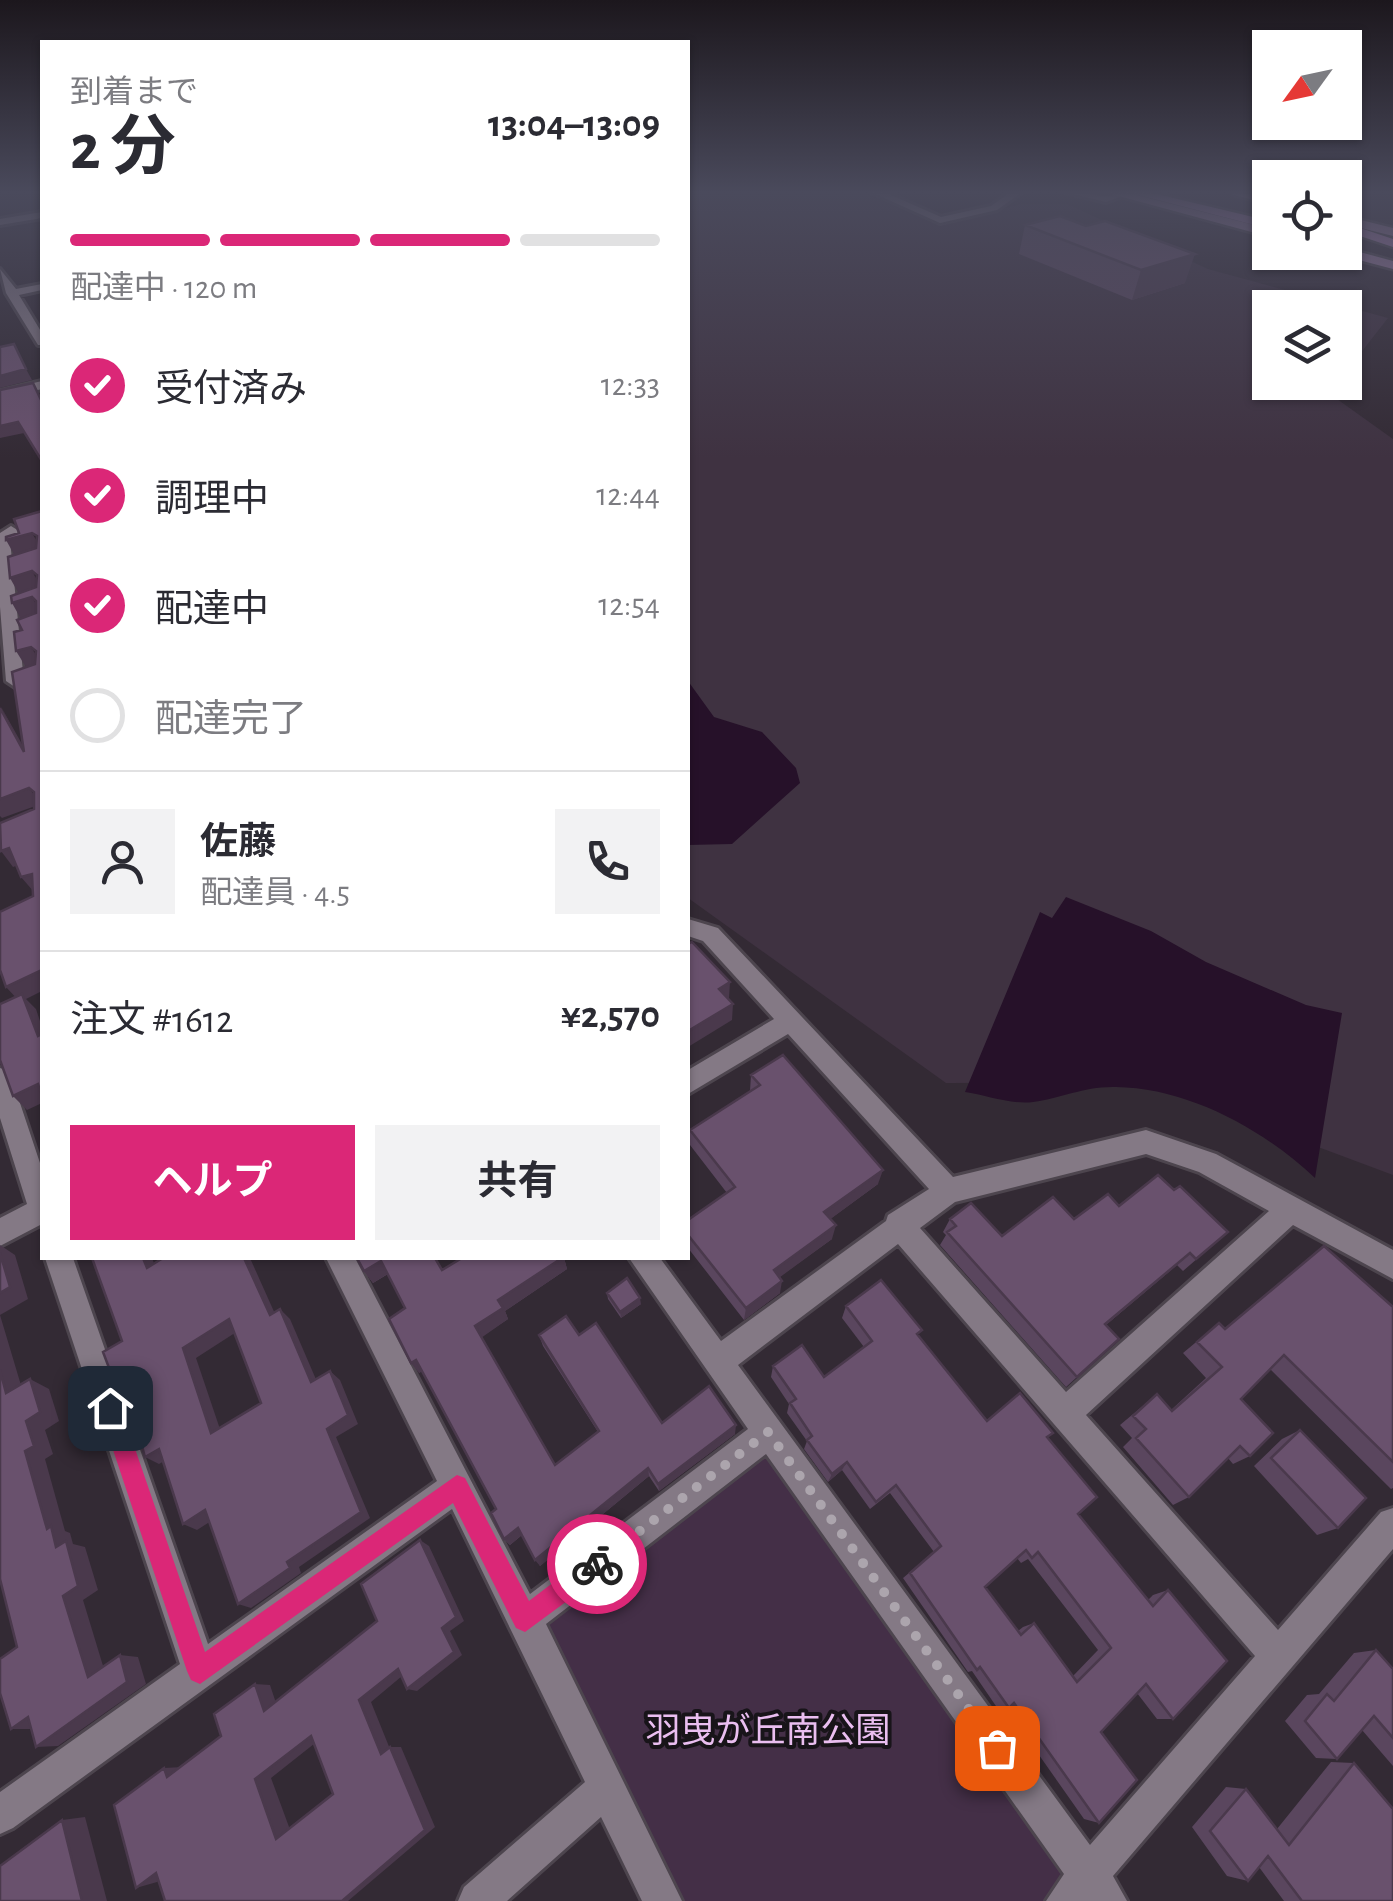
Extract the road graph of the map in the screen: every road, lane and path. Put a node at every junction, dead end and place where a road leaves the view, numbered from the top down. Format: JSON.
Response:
{"nodes":[{"id":1,"x":40,"y":288,"type":"edge"},
{"id":2,"x":10,"y":295,"type":"edge"},
{"id":3,"x":0,"y":308,"type":"edge"},
{"id":4,"x":40,"y":339,"type":"edge"},
{"id":5,"x":40,"y":385,"type":"edge"},
{"id":6,"x":0,"y":395,"type":"edge"},
{"id":7,"x":13,"y":530,"type":"edge"},
{"id":8,"x":24,"y":563,"type":"edge"},
{"id":9,"x":3,"y":576,"type":"edge"},
{"id":10,"x":11,"y":632,"type":"edge"},
{"id":11,"x":40,"y":673,"type":"edge"},
{"id":12,"x":690,"y":929,"type":"edge"},
{"id":13,"x":790,"y":1020,"type":"junction"},
{"id":14,"x":0,"y":1079,"type":"edge"},
{"id":15,"x":690,"y":1082,"type":"edge"},
{"id":16,"x":948,"y":1190,"type":"junction"},
{"id":17,"x":40,"y":1203,"type":"edge"},
{"id":18,"x":1292,"y":1208,"type":"junction"},
{"id":19,"x":40,"y":1210,"type":"edge"},
{"id":20,"x":898,"y":1224,"type":"junction"},
{"id":21,"x":0,"y":1233,"type":"edge"},
{"id":22,"x":60,"y":1260,"type":"edge"},
{"id":23,"x":341,"y":1260,"type":"edge"},
{"id":24,"x":644,"y":1260,"type":"edge"},
{"id":25,"x":1393,"y":1265,"type":"edge"},
{"id":26,"x":717,"y":1362,"type":"junction"},
{"id":27,"x":1065,"y":1414,"type":"junction"},
{"id":28,"x":768,"y":1432,"type":"junction"},
{"id":29,"x":457,"y":1486,"type":"junction"},
{"id":30,"x":1393,"y":1524,"type":"edge"},
{"id":31,"x":525,"y":1620,"type":"junction"},
{"id":32,"x":1278,"y":1656,"type":"junction"},
{"id":33,"x":200,"y":1671,"type":"junction"},
{"id":34,"x":606,"y":1788,"type":"junction"},
{"id":35,"x":0,"y":1814,"type":"edge"},
{"id":36,"x":1087,"y":1892,"type":"edge"},
{"id":37,"x":478,"y":1901,"type":"edge"},
{"id":38,"x":662,"y":1901,"type":"edge"}],
"edges":[{"from":1,"to":2,"type":"street"},
{"from":2,"to":3,"type":"street"},
{"from":2,"to":4,"type":"street"},
{"from":5,"to":6,"type":"street"},
{"from":7,"to":9,"type":"street"},
{"from":8,"to":9,"type":"street"},
{"from":9,"to":10,"type":"street"},
{"from":10,"to":11,"type":"street"},
{"from":12,"to":13,"type":"street"},
{"from":13,"to":15,"type":"street"},
{"from":13,"to":16,"type":"street"},
{"from":14,"to":17,"type":"street"},
{"from":16,"to":18,"type":"street"},
{"from":16,"to":20,"type":"street"},
{"from":18,"to":25,"type":"street"},
{"from":18,"to":27,"type":"street"},
{"from":19,"to":21,"type":"street"},
{"from":20,"to":26,"type":"street"},
{"from":20,"to":27,"type":"street"},
{"from":22,"to":33,"type":"street"},
{"from":23,"to":29,"type":"street"},
{"from":24,"to":26,"type":"street"},
{"from":26,"to":28,"type":"street"},
{"from":27,"to":32,"type":"street"},
{"from":28,"to":31,"type":"street"},
{"from":28,"to":36,"type":"street"},
{"from":29,"to":31,"type":"street"},
{"from":29,"to":33,"type":"street"},
{"from":30,"to":32,"type":"street"},
{"from":31,"to":34,"type":"street"},
{"from":32,"to":36,"type":"street"},
{"from":33,"to":35,"type":"street"},
{"from":34,"to":37,"type":"street"},
{"from":34,"to":38,"type":"street"}]}
